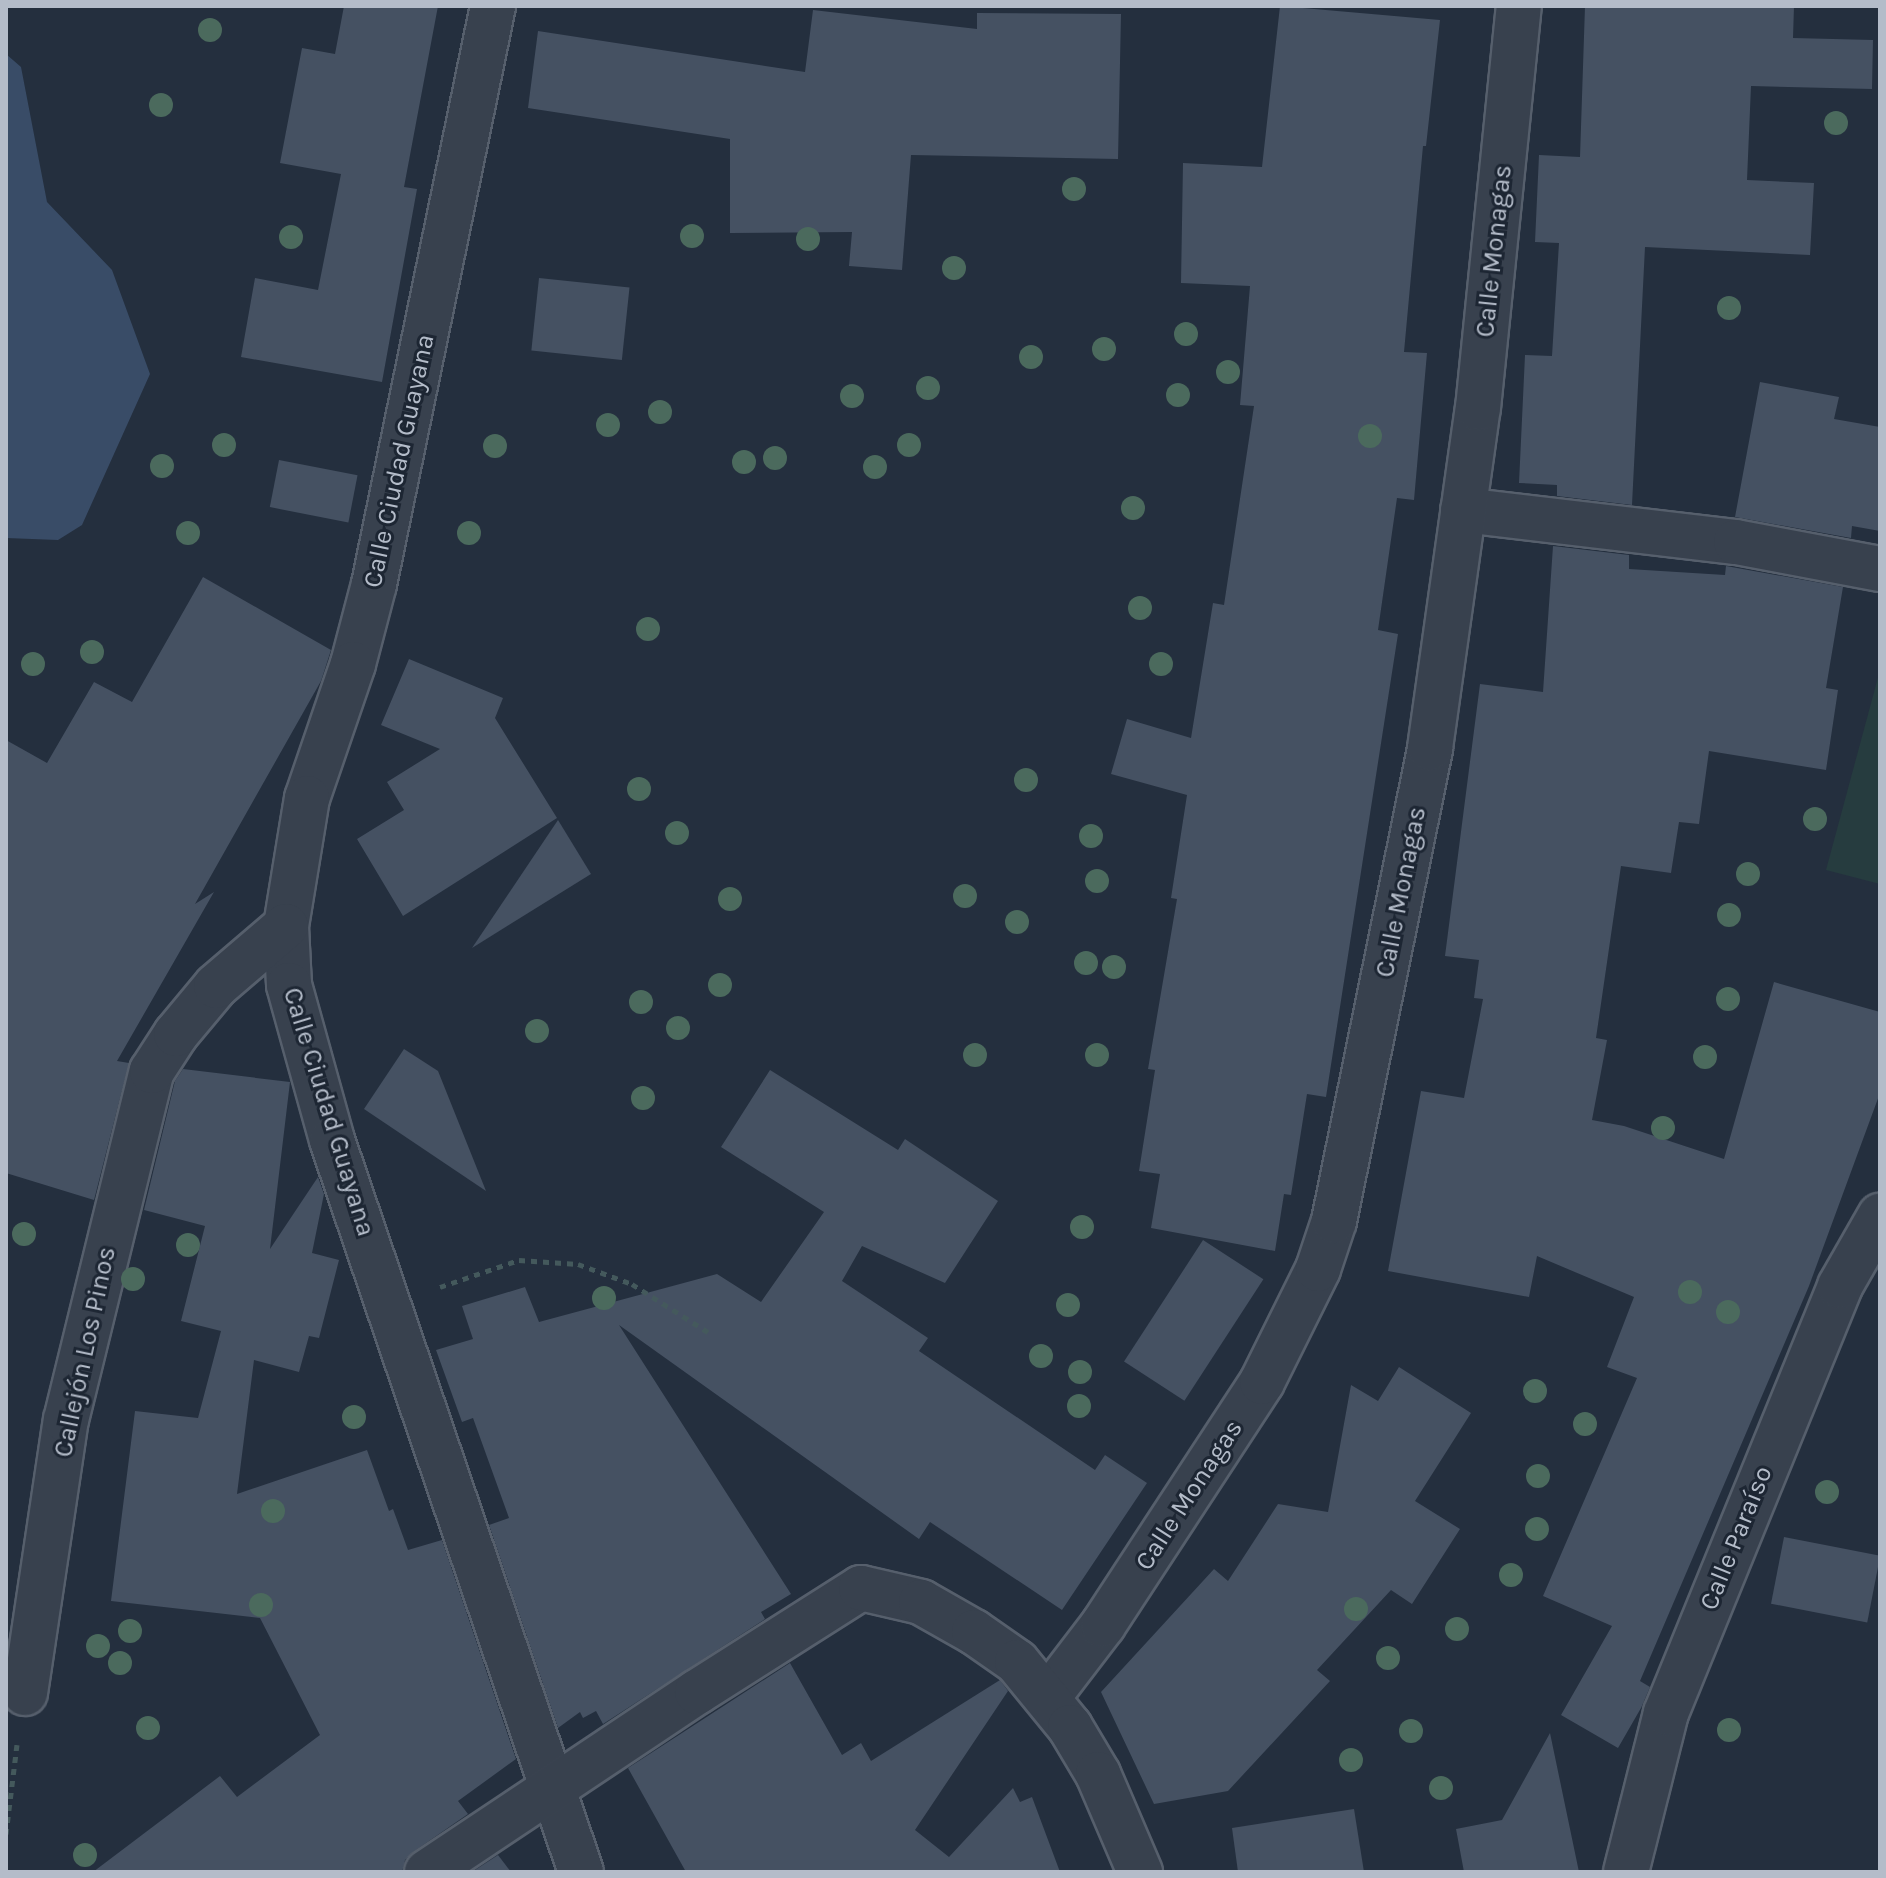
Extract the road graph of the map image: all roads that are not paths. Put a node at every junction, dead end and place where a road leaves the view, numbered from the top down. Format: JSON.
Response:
{"nodes":[{"id":1,"x":493,"y":6,"type":"edge"},
{"id":2,"x":1519,"y":6,"type":"edge"},
{"id":3,"x":1463,"y":510,"type":"junction"},
{"id":4,"x":1880,"y":569,"type":"edge"},
{"id":5,"x":286,"y":926,"type":"junction"},
{"id":6,"x":1880,"y":1216,"type":"edge"},
{"id":7,"x":25,"y":1693,"type":"road end"},
{"id":8,"x":1048,"y":1697,"type":"junction"},
{"id":9,"x":554,"y":1788,"type":"junction"},
{"id":10,"x":427,"y":1872,"type":"edge"},
{"id":11,"x":581,"y":1872,"type":"edge"},
{"id":12,"x":1140,"y":1872,"type":"edge"},
{"id":13,"x":1626,"y":1872,"type":"edge"}],
"edges":[{"from":1,"to":5,"type":"street","name":"Calle Ciudad Guayana"},
{"from":2,"to":3,"type":"street","name":"Calle Monagas"},
{"from":3,"to":4,"type":"street"},
{"from":3,"to":8,"type":"street","name":"Calle Monagas"},
{"from":5,"to":7,"type":"street","name":"Callejón Los Pinos"},
{"from":5,"to":9,"type":"street","name":"Calle Ciudad Guayana"},
{"from":6,"to":13,"type":"street","name":"Calle Paraíso"},
{"from":8,"to":9,"type":"street"},
{"from":8,"to":12,"type":"street"},
{"from":9,"to":10,"type":"street"},
{"from":9,"to":11,"type":"street","name":"Calle Ciudad Guayana"}]}
